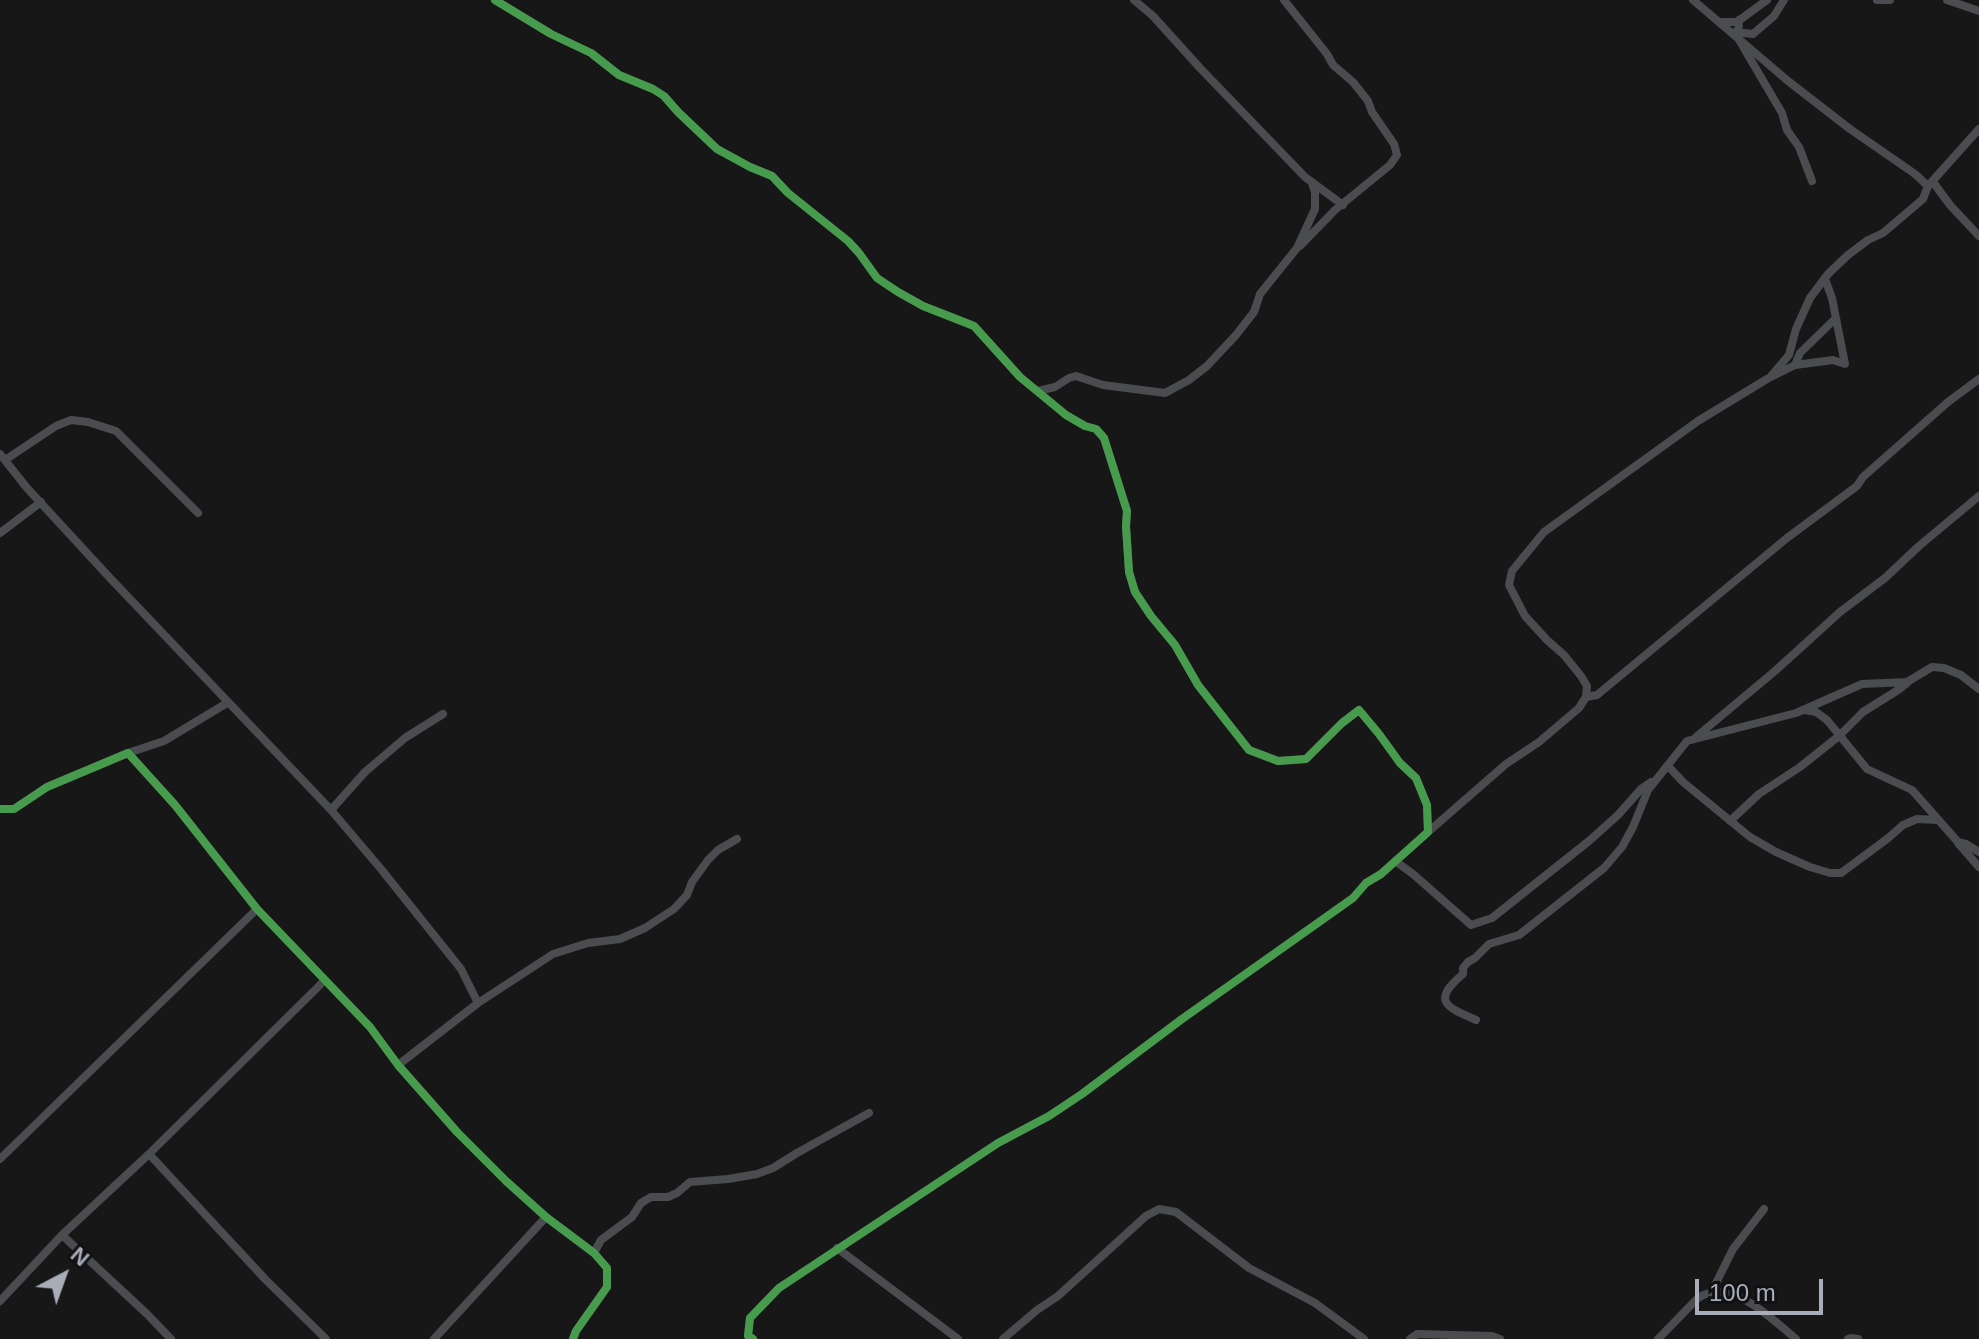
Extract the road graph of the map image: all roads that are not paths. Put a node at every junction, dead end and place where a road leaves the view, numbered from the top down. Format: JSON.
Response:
{"nodes":[{"id":1,"x":495,"y":0,"type":"edge"},
{"id":2,"x":1134,"y":0,"type":"edge"},
{"id":3,"x":1284,"y":0,"type":"edge"},
{"id":4,"x":1693,"y":0,"type":"edge"},
{"id":5,"x":1767,"y":0,"type":"edge"},
{"id":6,"x":1784,"y":0,"type":"edge"},
{"id":7,"x":1877,"y":0,"type":"edge"},
{"id":8,"x":1890,"y":0,"type":"edge"},
{"id":9,"x":1947,"y":0,"type":"edge"},
{"id":10,"x":1979,"y":11,"type":"edge"},
{"id":11,"x":1739,"y":20,"type":"junction"},
{"id":12,"x":1720,"y":22,"type":"junction"},
{"id":13,"x":1736,"y":34,"type":"junction"},
{"id":14,"x":1753,"y":34,"type":"junction"},
{"id":15,"x":1749,"y":48,"type":"junction"},
{"id":16,"x":1979,"y":129,"type":"edge"},
{"id":17,"x":1812,"y":181,"type":"dead end"},
{"id":18,"x":1312,"y":183,"type":"junction"},
{"id":19,"x":1931,"y":184,"type":"junction"},
{"id":20,"x":1343,"y":205,"type":"junction"},
{"id":21,"x":1979,"y":236,"type":"edge"},
{"id":22,"x":1297,"y":248,"type":"junction"},
{"id":23,"x":1825,"y":279,"type":"junction"},
{"id":24,"x":1836,"y":318,"type":"junction"},
{"id":25,"x":1795,"y":365,"type":"junction"},
{"id":26,"x":1767,"y":379,"type":"junction"},
{"id":27,"x":1979,"y":379,"type":"edge"},
{"id":28,"x":1038,"y":391,"type":"junction"},
{"id":29,"x":2,"y":457,"type":"edge"},
{"id":30,"x":1979,"y":496,"type":"edge"},
{"id":31,"x":41,"y":502,"type":"junction"},
{"id":32,"x":198,"y":513,"type":"dead end"},
{"id":33,"x":0,"y":533,"type":"edge"},
{"id":34,"x":1907,"y":682,"type":"junction"},
{"id":35,"x":1979,"y":689,"type":"edge"},
{"id":36,"x":1586,"y":697,"type":"junction"},
{"id":37,"x":227,"y":703,"type":"junction"},
{"id":38,"x":1804,"y":710,"type":"junction"},
{"id":39,"x":443,"y":714,"type":"dead end"},
{"id":40,"x":1839,"y":736,"type":"junction"},
{"id":41,"x":1695,"y":738,"type":"junction"},
{"id":42,"x":128,"y":753,"type":"junction"},
{"id":43,"x":1668,"y":766,"type":"junction"},
{"id":44,"x":1658,"y":777,"type":"junction"},
{"id":45,"x":0,"y":809,"type":"edge"},
{"id":46,"x":331,"y":810,"type":"junction"},
{"id":47,"x":1938,"y":820,"type":"junction"},
{"id":48,"x":1730,"y":821,"type":"junction"},
{"id":49,"x":1428,"y":832,"type":"junction"},
{"id":50,"x":737,"y":839,"type":"dead end"},
{"id":51,"x":1958,"y":842,"type":"junction"},
{"id":52,"x":1979,"y":852,"type":"edge"},
{"id":53,"x":1395,"y":861,"type":"junction"},
{"id":54,"x":1979,"y":867,"type":"edge"},
{"id":55,"x":257,"y":909,"type":"junction"},
{"id":56,"x":325,"y":980,"type":"junction"},
{"id":57,"x":478,"y":1003,"type":"junction"},
{"id":58,"x":1476,"y":1020,"type":"dead end"},
{"id":59,"x":398,"y":1065,"type":"junction"},
{"id":60,"x":869,"y":1113,"type":"dead end"},
{"id":61,"x":149,"y":1154,"type":"junction"},
{"id":62,"x":0,"y":1159,"type":"edge"},
{"id":63,"x":1764,"y":1209,"type":"dead end"},
{"id":64,"x":546,"y":1217,"type":"junction"},
{"id":65,"x":62,"y":1235,"type":"junction"},
{"id":66,"x":837,"y":1248,"type":"junction"},
{"id":67,"x":594,"y":1253,"type":"junction"},
{"id":68,"x":1712,"y":1291,"type":"junction"},
{"id":69,"x":0,"y":1301,"type":"edge"},
{"id":70,"x":171,"y":1339,"type":"edge"},
{"id":71,"x":326,"y":1339,"type":"edge"},
{"id":72,"x":434,"y":1339,"type":"edge"},
{"id":73,"x":573,"y":1339,"type":"edge"},
{"id":74,"x":753,"y":1339,"type":"edge"},
{"id":75,"x":958,"y":1339,"type":"edge"},
{"id":76,"x":1003,"y":1339,"type":"edge"},
{"id":77,"x":1364,"y":1339,"type":"edge"},
{"id":78,"x":1410,"y":1339,"type":"edge"},
{"id":79,"x":1500,"y":1339,"type":"edge"},
{"id":80,"x":1658,"y":1339,"type":"edge"},
{"id":81,"x":1796,"y":1339,"type":"edge"},
{"id":82,"x":1848,"y":1339,"type":"edge"},
{"id":83,"x":1858,"y":1339,"type":"edge"}],
"edges":[{"from":1,"to":28,"type":"street"},
{"from":2,"to":18,"type":"street"},
{"from":3,"to":20,"type":"street"},
{"from":4,"to":12,"type":"street"},
{"from":5,"to":11,"type":"street"},
{"from":6,"to":14,"type":"street"},
{"from":7,"to":8,"type":"street"},
{"from":9,"to":10,"type":"street"},
{"from":11,"to":12,"type":"street"},
{"from":11,"to":13,"type":"street"},
{"from":12,"to":13,"type":"street"},
{"from":13,"to":14,"type":"street"},
{"from":13,"to":15,"type":"street"},
{"from":13,"to":17,"type":"street"},
{"from":14,"to":15,"type":"street"},
{"from":15,"to":19,"type":"street"},
{"from":16,"to":19,"type":"street"},
{"from":18,"to":20,"type":"street"},
{"from":18,"to":22,"type":"street"},
{"from":19,"to":21,"type":"street"},
{"from":19,"to":23,"type":"street"},
{"from":20,"to":22,"type":"street"},
{"from":22,"to":28,"type":"street"},
{"from":23,"to":24,"type":"street"},
{"from":23,"to":26,"type":"street"},
{"from":24,"to":25,"type":"street"},
{"from":24,"to":25,"type":"street"},
{"from":25,"to":26,"type":"street"},
{"from":26,"to":36,"type":"street"},
{"from":27,"to":36,"type":"street"},
{"from":28,"to":49,"type":"street"},
{"from":29,"to":31,"type":"street"},
{"from":29,"to":32,"type":"street"},
{"from":30,"to":41,"type":"street"},
{"from":31,"to":33,"type":"street"},
{"from":31,"to":37,"type":"street"},
{"from":34,"to":35,"type":"street"},
{"from":34,"to":38,"type":"street"},
{"from":34,"to":40,"type":"street"},
{"from":36,"to":49,"type":"street"},
{"from":37,"to":42,"type":"street"},
{"from":37,"to":46,"type":"street"},
{"from":38,"to":40,"type":"street"},
{"from":38,"to":41,"type":"street"},
{"from":39,"to":46,"type":"street"},
{"from":40,"to":47,"type":"street"},
{"from":40,"to":48,"type":"street"},
{"from":41,"to":43,"type":"street"},
{"from":42,"to":45,"type":"street"},
{"from":42,"to":55,"type":"street"},
{"from":43,"to":44,"type":"street"},
{"from":43,"to":48,"type":"street"},
{"from":44,"to":53,"type":"street"},
{"from":44,"to":58,"type":"street"},
{"from":46,"to":57,"type":"street"},
{"from":47,"to":48,"type":"street"},
{"from":47,"to":51,"type":"street"},
{"from":49,"to":53,"type":"street"},
{"from":50,"to":57,"type":"street"},
{"from":51,"to":52,"type":"street"},
{"from":51,"to":54,"type":"street"},
{"from":53,"to":66,"type":"street"},
{"from":55,"to":56,"type":"street"},
{"from":55,"to":62,"type":"street"},
{"from":56,"to":59,"type":"street"},
{"from":56,"to":61,"type":"street"},
{"from":57,"to":59,"type":"street"},
{"from":59,"to":64,"type":"street"},
{"from":60,"to":67,"type":"street"},
{"from":61,"to":65,"type":"street"},
{"from":61,"to":71,"type":"street"},
{"from":63,"to":68,"type":"street"},
{"from":64,"to":67,"type":"street"},
{"from":64,"to":72,"type":"street"},
{"from":65,"to":69,"type":"street"},
{"from":65,"to":70,"type":"street"},
{"from":66,"to":74,"type":"street"},
{"from":66,"to":75,"type":"street"},
{"from":67,"to":73,"type":"street"},
{"from":68,"to":80,"type":"street"},
{"from":68,"to":81,"type":"street"},
{"from":76,"to":77,"type":"street"},
{"from":78,"to":79,"type":"street"},
{"from":82,"to":83,"type":"street"}]}
